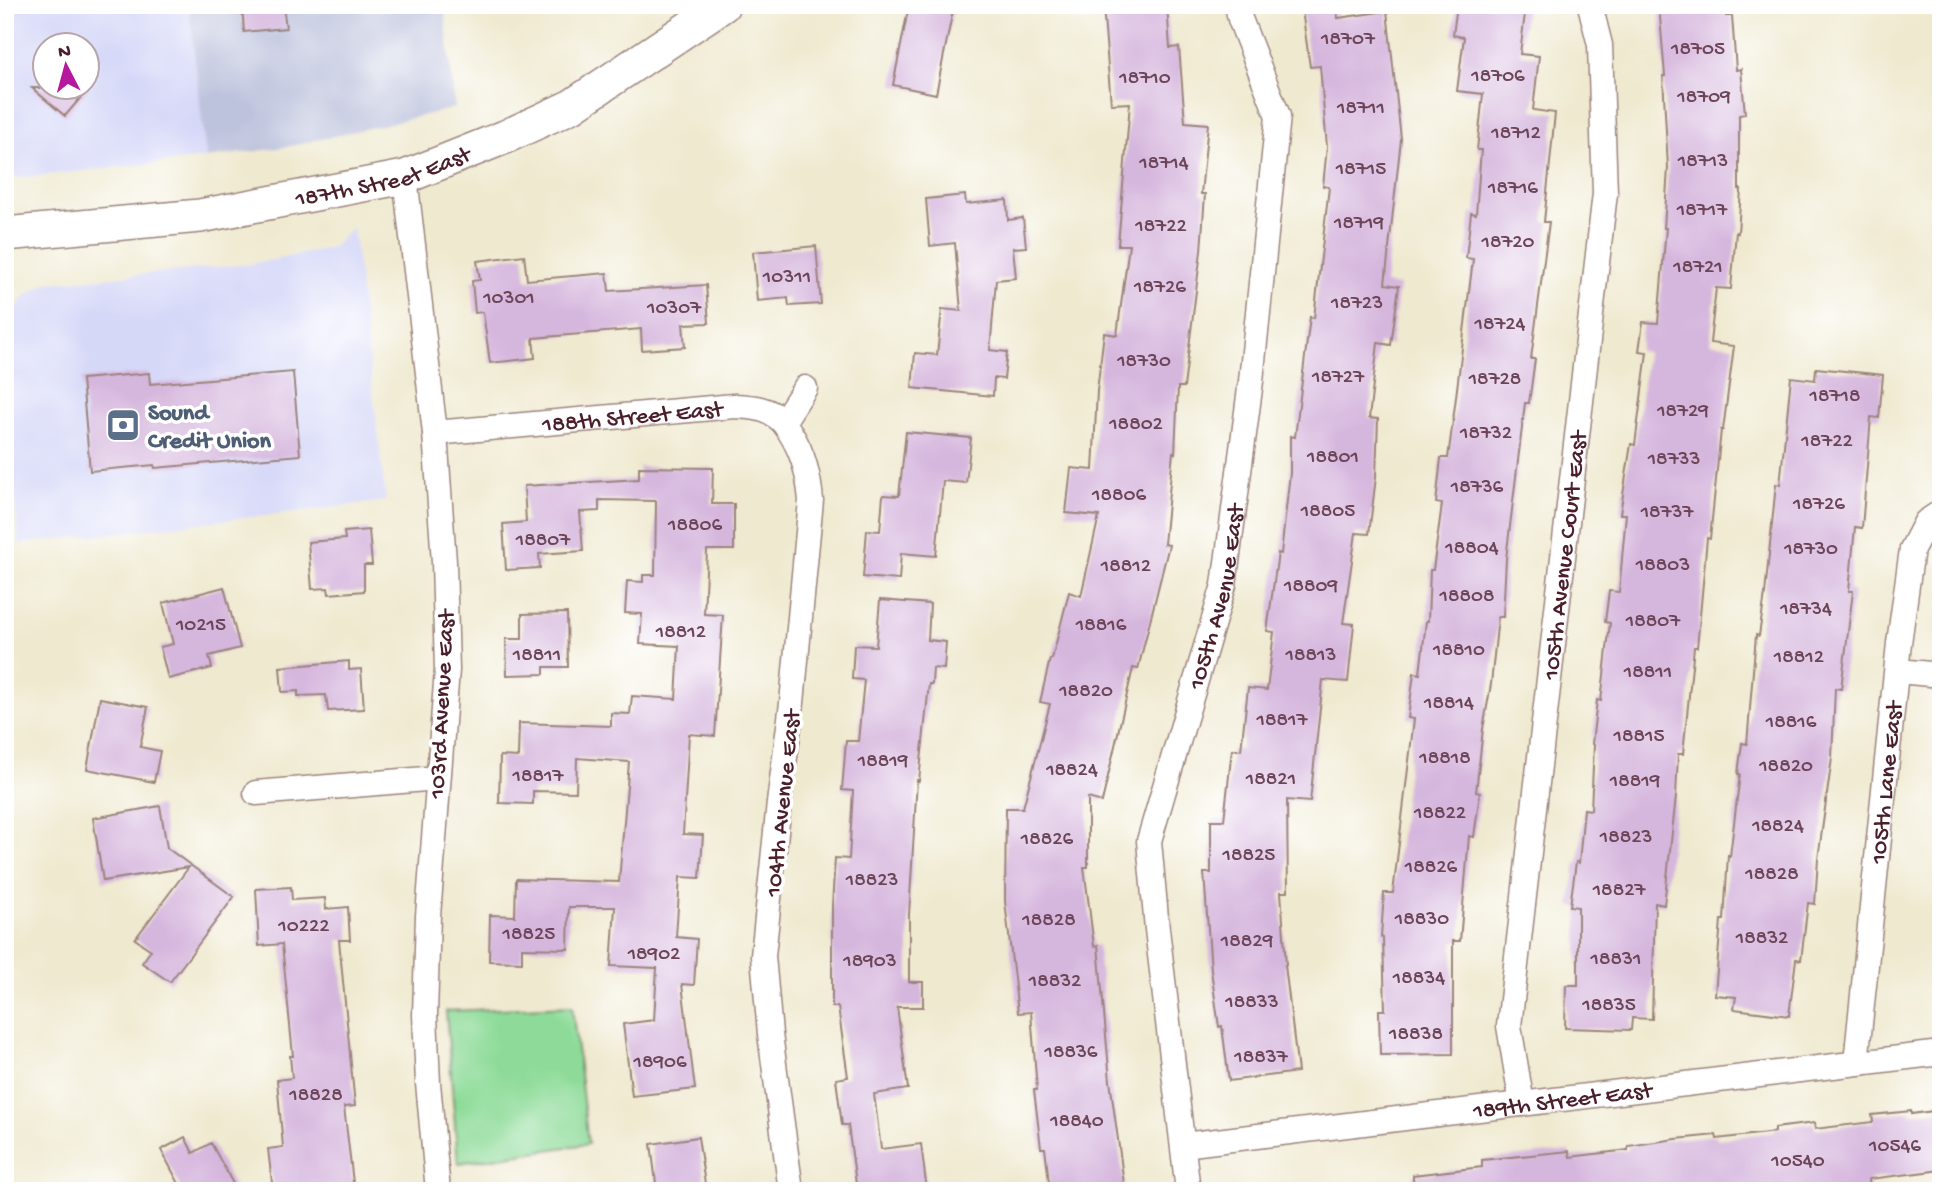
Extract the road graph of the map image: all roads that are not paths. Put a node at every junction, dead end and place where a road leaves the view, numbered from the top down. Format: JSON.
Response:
{"nodes":[{"id":1,"x":723,"y":5,"type":"edge"},
{"id":2,"x":1237,"y":5,"type":"edge"},
{"id":3,"x":1590,"y":5,"type":"edge"},
{"id":4,"x":405,"y":177,"type":"junction"},
{"id":5,"x":5,"y":234,"type":"edge"},
{"id":6,"x":805,"y":388,"type":"dead end"},
{"id":7,"x":783,"y":422,"type":"junction"},
{"id":8,"x":435,"y":433,"type":"junction"},
{"id":9,"x":1941,"y":512,"type":"edge"},
{"id":10,"x":1898,"y":671,"type":"junction"},
{"id":11,"x":1941,"y":675,"type":"edge"},
{"id":12,"x":438,"y":778,"type":"junction"},
{"id":13,"x":256,"y":793,"type":"dead end"},
{"id":14,"x":1941,"y":1053,"type":"edge"},
{"id":15,"x":1856,"y":1063,"type":"junction"},
{"id":16,"x":1522,"y":1104,"type":"junction"},
{"id":17,"x":1183,"y":1145,"type":"junction"},
{"id":18,"x":438,"y":1191,"type":"edge"},
{"id":19,"x":791,"y":1191,"type":"edge"},
{"id":20,"x":1188,"y":1191,"type":"edge"}],
"edges":[{"from":1,"to":4,"type":"street","name":"187th Street East"},
{"from":2,"to":17,"type":"street","name":"105th Avenue East"},
{"from":3,"to":16,"type":"street","name":"105th Avenue Court East"},
{"from":4,"to":5,"type":"street","name":"187th Street East"},
{"from":4,"to":8,"type":"street","name":"103rd Avenue East"},
{"from":6,"to":7,"type":"street"},
{"from":7,"to":8,"type":"street","name":"188th Street East"},
{"from":7,"to":19,"type":"street","name":"104th Avenue East"},
{"from":8,"to":12,"type":"street","name":"103rd Avenue East"},
{"from":9,"to":10,"type":"street","name":"105th Lane East"},
{"from":10,"to":11,"type":"street"},
{"from":10,"to":15,"type":"street","name":"105th Lane East"},
{"from":12,"to":13,"type":"street"},
{"from":12,"to":18,"type":"street","name":"103rd Avenue East"},
{"from":14,"to":15,"type":"street","name":"189th Street East"},
{"from":15,"to":16,"type":"street","name":"189th Street East"},
{"from":16,"to":17,"type":"street","name":"189th Street East"},
{"from":17,"to":20,"type":"street","name":"105th Avenue East"}]}
